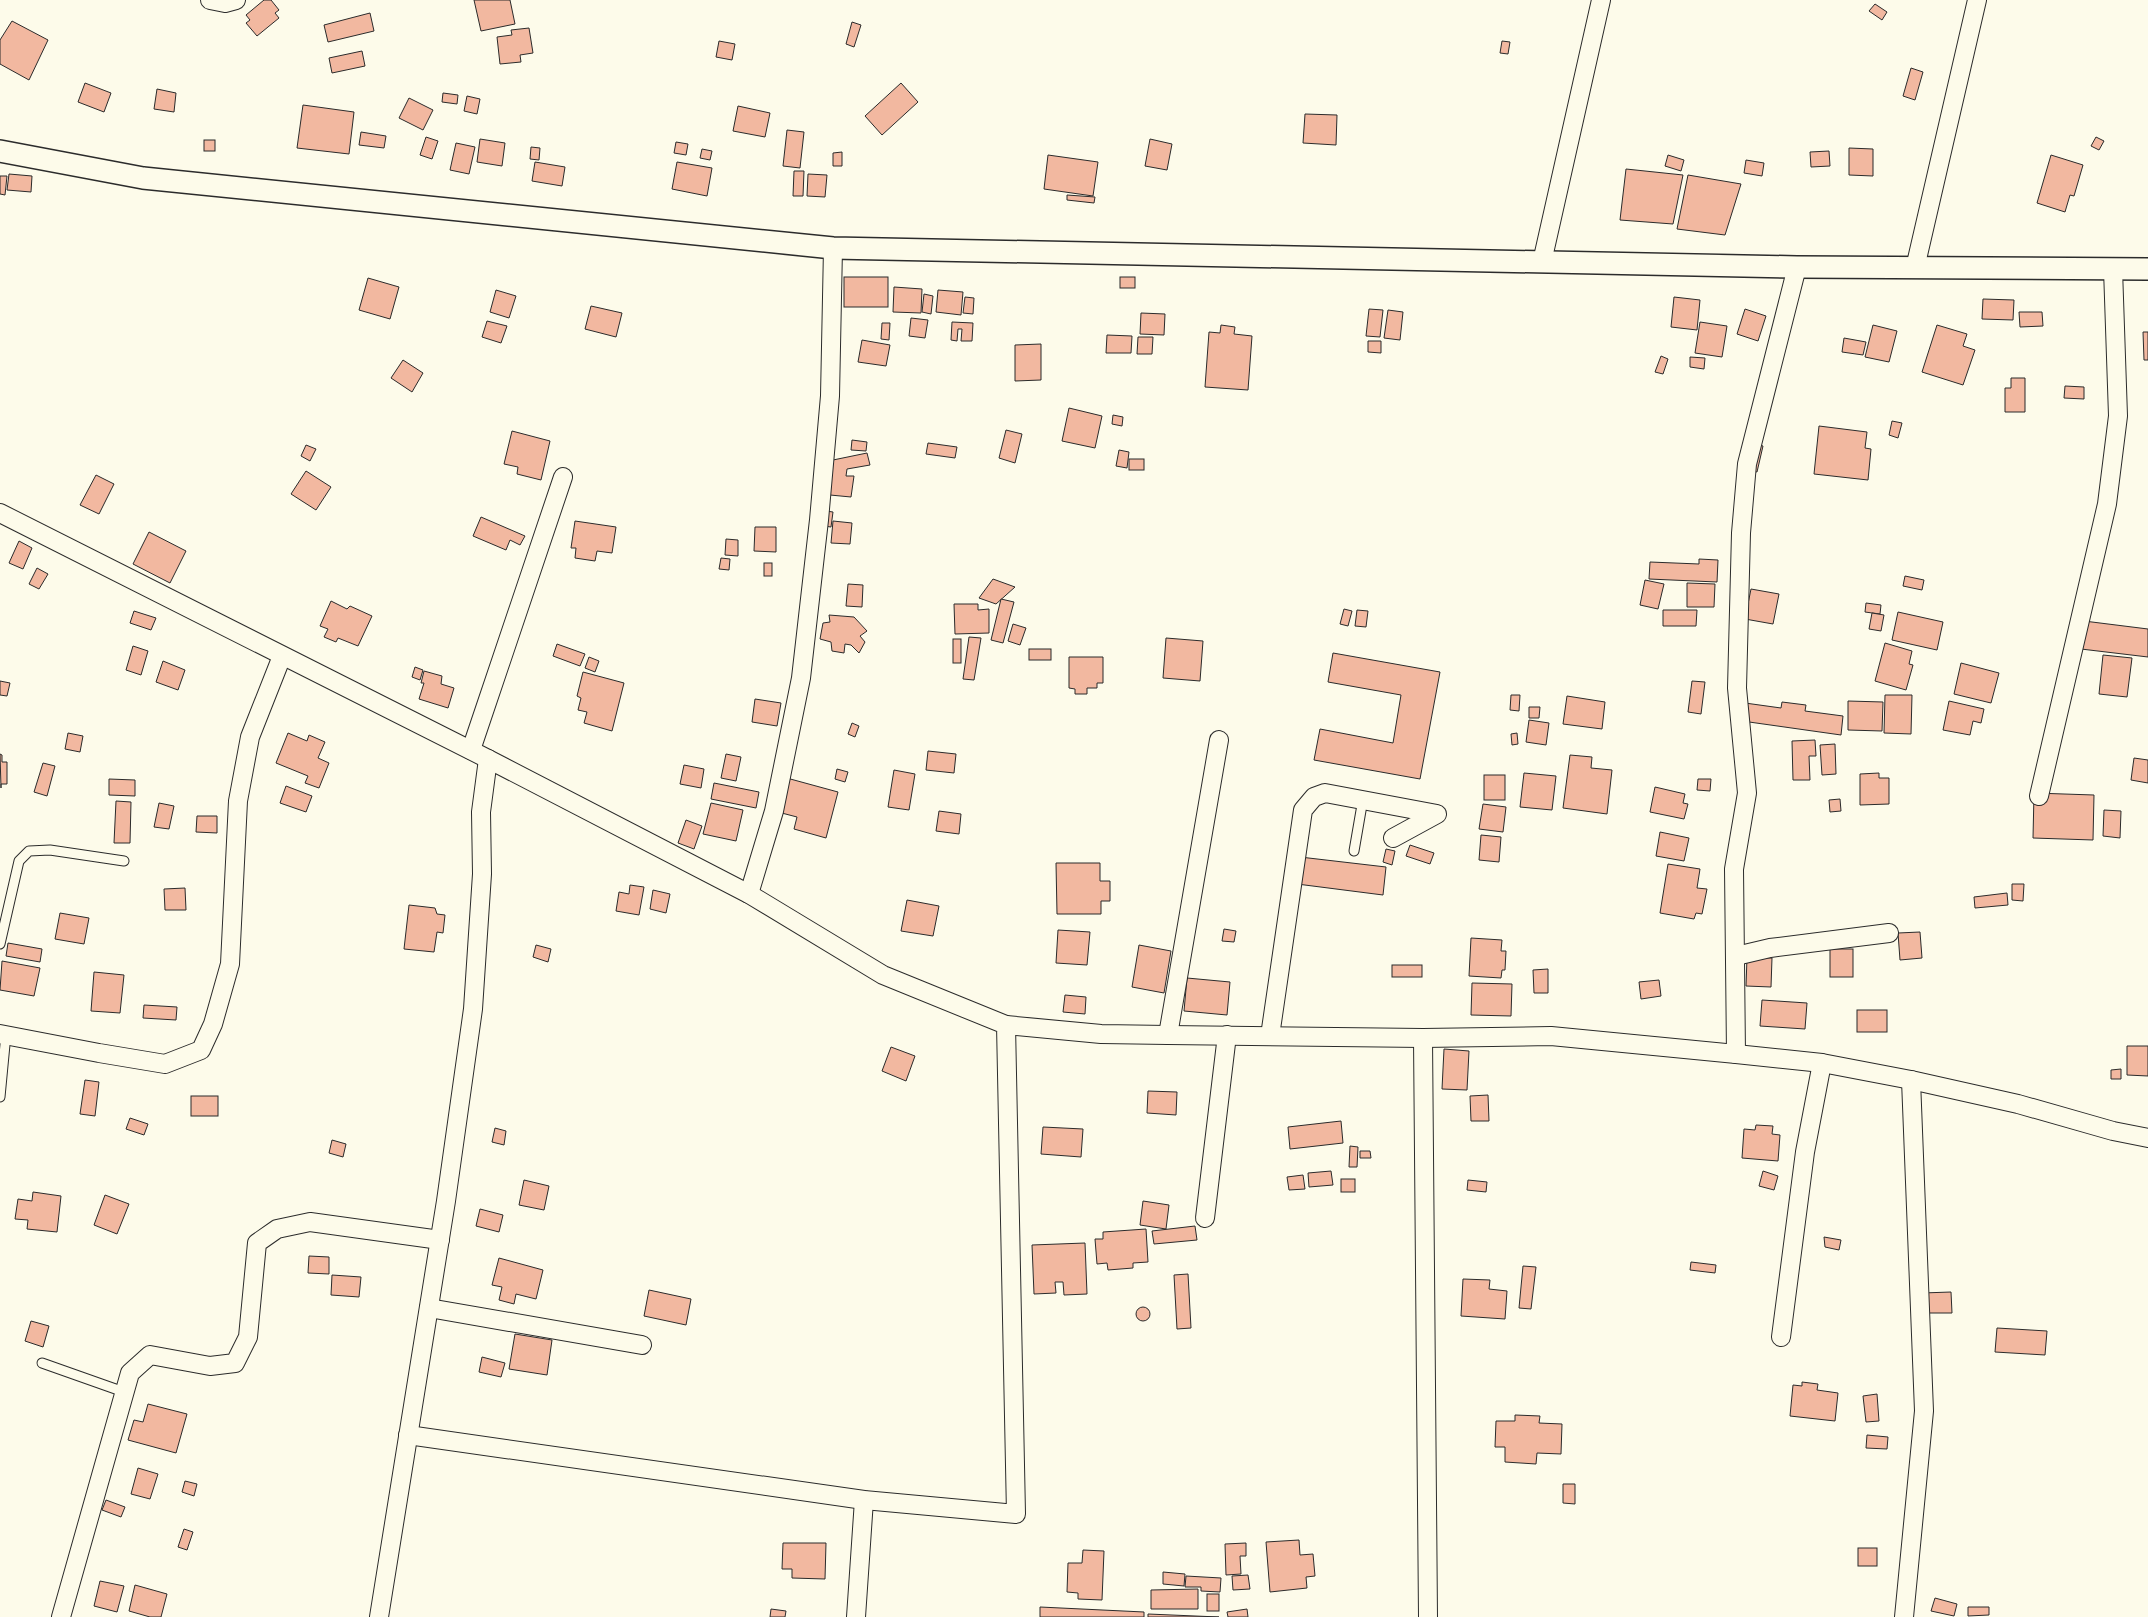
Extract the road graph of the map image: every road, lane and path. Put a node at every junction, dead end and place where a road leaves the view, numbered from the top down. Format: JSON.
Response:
{"nodes":[{"id":1,"x":210,"y":0,"type":"edge"},
{"id":2,"x":236,"y":0,"type":"edge"},
{"id":3,"x":1601,"y":0,"type":"edge"},
{"id":4,"x":1977,"y":0,"type":"edge"},
{"id":5,"x":0,"y":151,"type":"edge"},
{"id":6,"x":833,"y":248,"type":"junction"},
{"id":7,"x":1542,"y":262,"type":"junction"},
{"id":8,"x":1797,"y":267,"type":"junction"},
{"id":9,"x":1915,"y":268,"type":"junction"},
{"id":10,"x":2113,"y":269,"type":"junction"},
{"id":11,"x":2148,"y":269,"type":"edge"},
{"id":12,"x":563,"y":478,"type":"dead end"},
{"id":13,"x":0,"y":513,"type":"edge"},
{"id":14,"x":282,"y":656,"type":"junction"},
{"id":15,"x":1219,"y":740,"type":"dead end"},
{"id":16,"x":471,"y":750,"type":"junction"},
{"id":17,"x":488,"y":759,"type":"junction"},
{"id":18,"x":2039,"y":796,"type":"dead end"},
{"id":19,"x":1363,"y":799,"type":"junction"},
{"id":20,"x":1392,"y":838,"type":"dead end"},
{"id":21,"x":1354,"y":851,"type":"dead end"},
{"id":22,"x":124,"y":861,"type":"dead end"},
{"id":23,"x":749,"y":894,"type":"junction"},
{"id":24,"x":1889,"y":933,"type":"dead end"},
{"id":25,"x":0,"y":944,"type":"edge"},
{"id":26,"x":1736,"y":956,"type":"junction"},
{"id":27,"x":1006,"y":1025,"type":"junction"},
{"id":28,"x":3,"y":1034,"type":"edge"},
{"id":29,"x":1168,"y":1036,"type":"junction"},
{"id":30,"x":1227,"y":1036,"type":"junction"},
{"id":31,"x":1270,"y":1036,"type":"junction"},
{"id":32,"x":1423,"y":1038,"type":"junction"},
{"id":33,"x":1736,"y":1054,"type":"junction"},
{"id":34,"x":1822,"y":1063,"type":"junction"},
{"id":35,"x":1910,"y":1080,"type":"junction"},
{"id":36,"x":0,"y":1097,"type":"edge"},
{"id":37,"x":2148,"y":1138,"type":"edge"},
{"id":38,"x":1206,"y":1218,"type":"dead end"},
{"id":39,"x":440,"y":1240,"type":"junction"},
{"id":40,"x":429,"y":1308,"type":"junction"},
{"id":41,"x":1781,"y":1337,"type":"dead end"},
{"id":42,"x":642,"y":1346,"type":"dead end"},
{"id":43,"x":42,"y":1363,"type":"dead end"},
{"id":44,"x":124,"y":1392,"type":"junction"},
{"id":45,"x":408,"y":1435,"type":"junction"},
{"id":46,"x":864,"y":1500,"type":"junction"},
{"id":47,"x":61,"y":1617,"type":"edge"},
{"id":48,"x":379,"y":1617,"type":"edge"},
{"id":49,"x":856,"y":1617,"type":"edge"},
{"id":50,"x":1428,"y":1617,"type":"edge"},
{"id":51,"x":1904,"y":1617,"type":"edge"}],
"edges":[{"from":1,"to":2,"type":"street"},
{"from":3,"to":7,"type":"street"},
{"from":4,"to":9,"type":"street"},
{"from":5,"to":6,"type":"street"},
{"from":6,"to":7,"type":"street"},
{"from":6,"to":23,"type":"street"},
{"from":7,"to":8,"type":"street"},
{"from":8,"to":9,"type":"street"},
{"from":8,"to":26,"type":"street"},
{"from":9,"to":10,"type":"street"},
{"from":10,"to":11,"type":"street"},
{"from":10,"to":18,"type":"street"},
{"from":12,"to":16,"type":"street"},
{"from":13,"to":14,"type":"street"},
{"from":14,"to":16,"type":"street"},
{"from":14,"to":28,"type":"street"},
{"from":15,"to":29,"type":"street"},
{"from":16,"to":17,"type":"street"},
{"from":17,"to":23,"type":"street"},
{"from":17,"to":39,"type":"street"},
{"from":19,"to":20,"type":"street"},
{"from":19,"to":21,"type":"lane"},
{"from":19,"to":31,"type":"street"},
{"from":22,"to":25,"type":"lane"},
{"from":23,"to":27,"type":"street"},
{"from":24,"to":26,"type":"street"},
{"from":26,"to":33,"type":"street"},
{"from":27,"to":29,"type":"street"},
{"from":27,"to":46,"type":"street"},
{"from":28,"to":36,"type":"lane"},
{"from":29,"to":30,"type":"street"},
{"from":30,"to":31,"type":"street"},
{"from":30,"to":38,"type":"street"},
{"from":31,"to":32,"type":"street"},
{"from":32,"to":33,"type":"street"},
{"from":32,"to":50,"type":"street"},
{"from":33,"to":34,"type":"street"},
{"from":34,"to":35,"type":"street"},
{"from":34,"to":41,"type":"street"},
{"from":35,"to":37,"type":"street"},
{"from":35,"to":51,"type":"street"},
{"from":39,"to":40,"type":"street"},
{"from":39,"to":44,"type":"street"},
{"from":40,"to":42,"type":"street"},
{"from":40,"to":45,"type":"street"},
{"from":43,"to":44,"type":"lane"},
{"from":44,"to":47,"type":"street"},
{"from":45,"to":46,"type":"street"},
{"from":45,"to":48,"type":"street"},
{"from":46,"to":49,"type":"street"}]}
